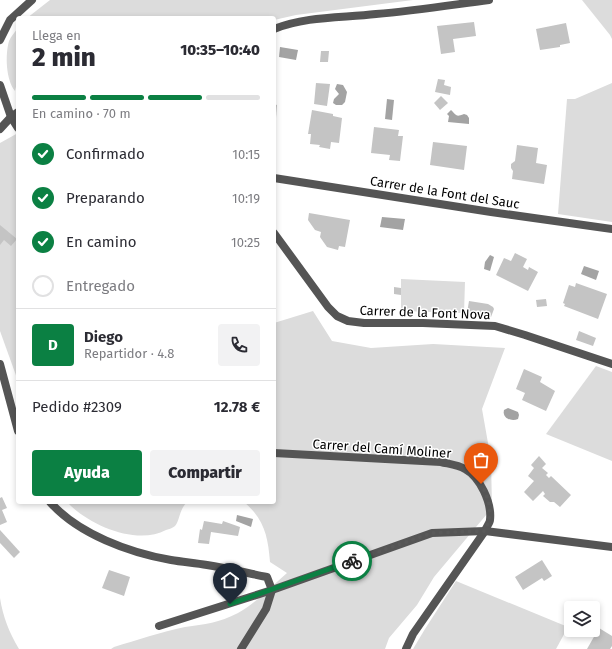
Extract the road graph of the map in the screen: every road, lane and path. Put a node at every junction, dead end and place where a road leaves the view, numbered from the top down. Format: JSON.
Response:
{"nodes":[{"id":1,"x":32,"y":0,"type":"edge"},
{"id":2,"x":489,"y":0,"type":"edge"},
{"id":3,"x":276,"y":28,"type":"edge"},
{"id":4,"x":0,"y":40,"type":"edge"},
{"id":5,"x":0,"y":85,"type":"edge"},
{"id":6,"x":15,"y":115,"type":"edge"},
{"id":7,"x":0,"y":129,"type":"edge"},
{"id":8,"x":276,"y":178,"type":"edge"},
{"id":9,"x":612,"y":229,"type":"edge"},
{"id":10,"x":276,"y":236,"type":"edge"},
{"id":11,"x":0,"y":364,"type":"edge"},
{"id":12,"x":612,"y":364,"type":"edge"},
{"id":13,"x":16,"y":424,"type":"edge"},
{"id":14,"x":276,"y":453,"type":"edge"},
{"id":15,"x":52,"y":504,"type":"edge"},
{"id":16,"x":484,"y":531,"type":"junction"},
{"id":17,"x":612,"y":547,"type":"edge"},
{"id":18,"x":272,"y":590,"type":"junction"},
{"id":19,"x":159,"y":626,"type":"dead end"},
{"id":20,"x":241,"y":649,"type":"edge"},
{"id":21,"x":406,"y":649,"type":"edge"}],
"edges":[{"from":1,"to":4,"type":"street"},
{"from":2,"to":3,"type":"street"},
{"from":5,"to":6,"type":"street"},
{"from":6,"to":7,"type":"street"},
{"from":8,"to":9,"type":"street","name":"Carrer de la Font del Sauc"},
{"from":10,"to":12,"type":"street","name":"Carrer de la Font Nova"},
{"from":11,"to":13,"type":"street"},
{"from":14,"to":16,"type":"street","name":"Carrer del Camí Moliner"},
{"from":15,"to":18,"type":"street"},
{"from":16,"to":17,"type":"street"},
{"from":16,"to":18,"type":"street"},
{"from":16,"to":21,"type":"street","name":"Carrer del Camí Moliner"},
{"from":18,"to":19,"type":"street"},
{"from":18,"to":20,"type":"street"}]}
